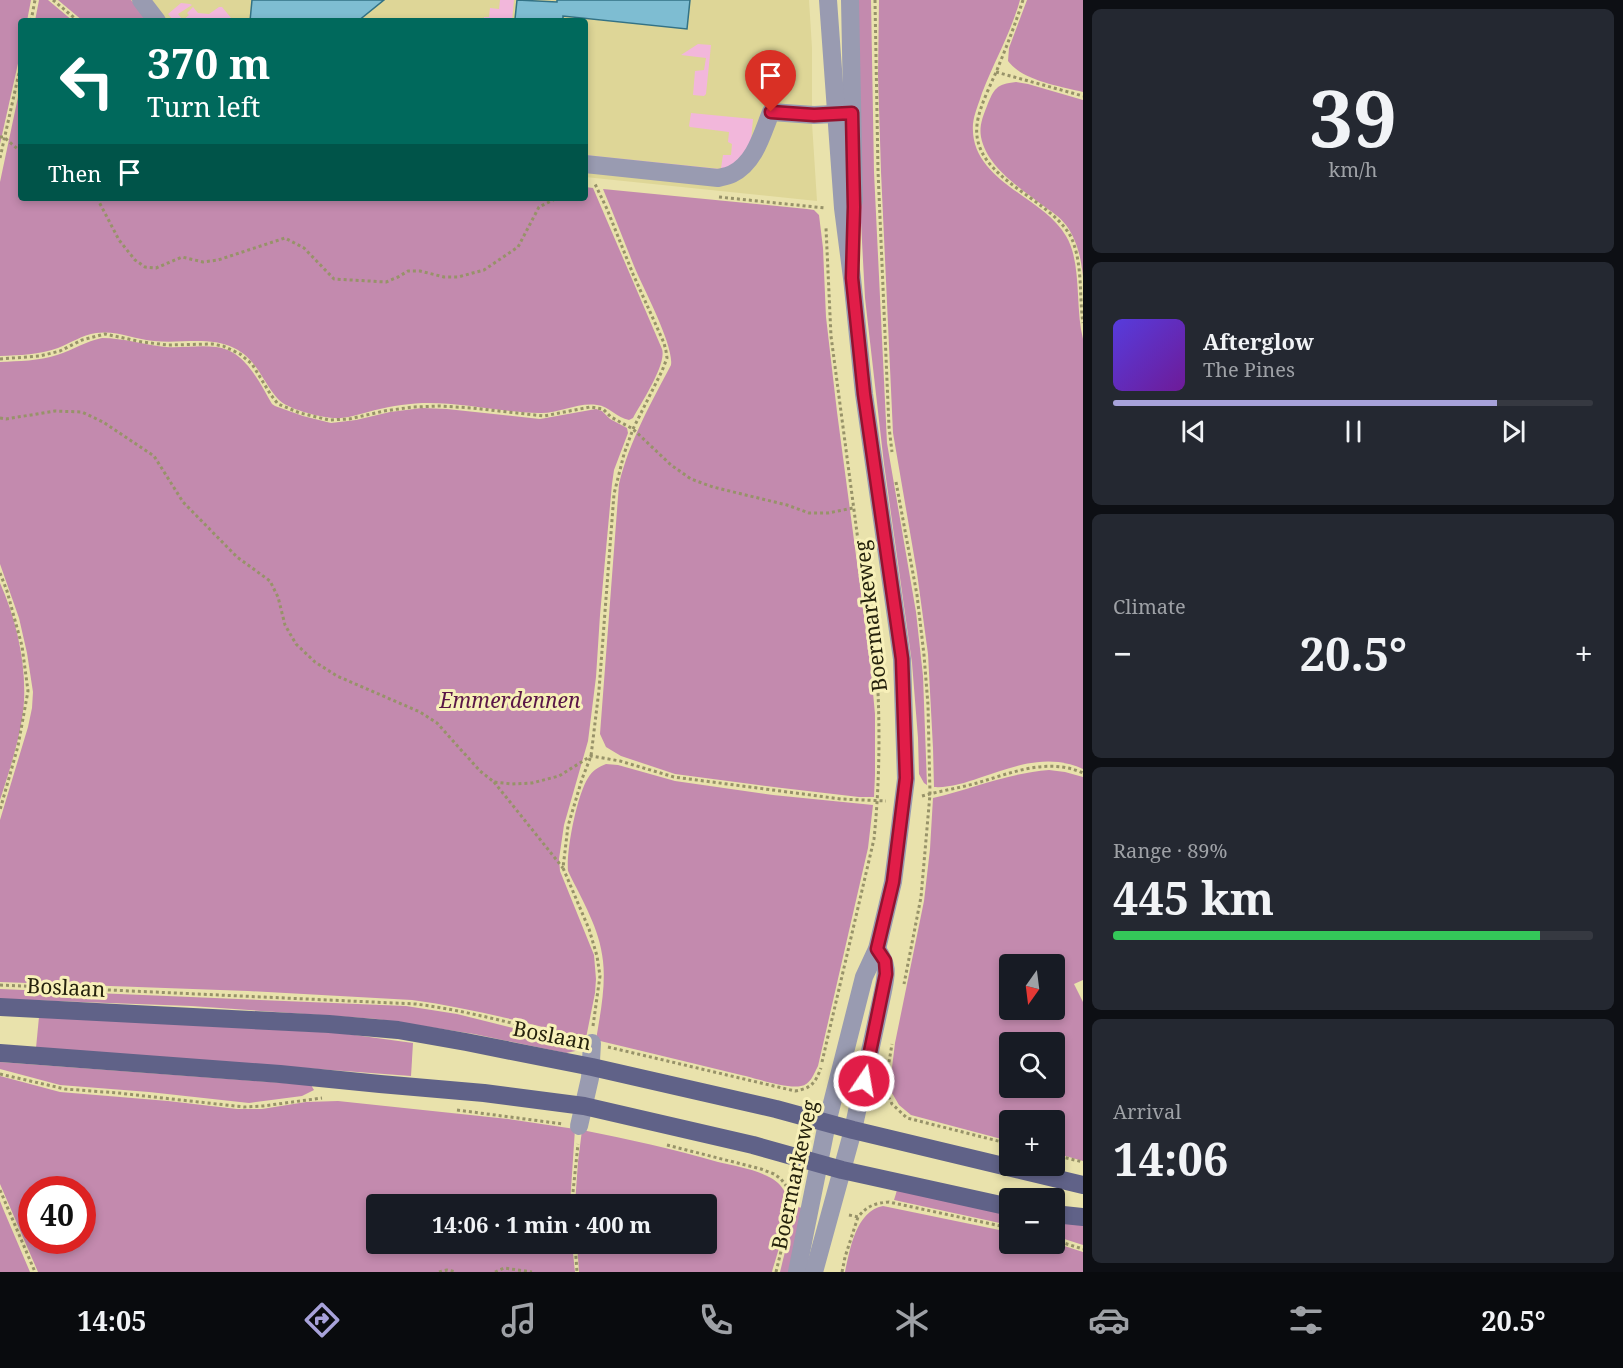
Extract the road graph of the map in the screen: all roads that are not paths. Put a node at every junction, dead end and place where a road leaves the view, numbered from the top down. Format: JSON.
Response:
{"nodes":[{"id":1,"x":141,"y":0,"type":"edge"},
{"id":2,"x":828,"y":0,"type":"edge"},
{"id":3,"x":850,"y":0,"type":"edge"},
{"id":4,"x":155,"y":18,"type":"edge"},
{"id":5,"x":844,"y":113,"type":"junction"},
{"id":6,"x":588,"y":164,"type":"edge"},
{"id":7,"x":877,"y":949,"type":"junction"},
{"id":8,"x":0,"y":1007,"type":"edge"},
{"id":9,"x":592,"y":1043,"type":"road end"},
{"id":10,"x":0,"y":1053,"type":"edge"},
{"id":11,"x":592,"y":1067,"type":"junction"},
{"id":12,"x":584,"y":1106,"type":"junction"},
{"id":13,"x":827,"y":1123,"type":"junction"},
{"id":14,"x":579,"y":1126,"type":"road end"},
{"id":15,"x":853,"y":1130,"type":"junction"},
{"id":16,"x":819,"y":1164,"type":"junction"},
{"id":17,"x":842,"y":1170,"type":"junction"},
{"id":18,"x":1083,"y":1185,"type":"edge"},
{"id":19,"x":999,"y":1205,"type":"edge"},
{"id":20,"x":1065,"y":1215,"type":"edge"},
{"id":21,"x":1083,"y":1217,"type":"edge"},
{"id":22,"x":797,"y":1272,"type":"edge"},
{"id":23,"x":814,"y":1272,"type":"edge"}],
"edges":[{"from":1,"to":4,"type":"street"},
{"from":2,"to":5,"type":"street","name":"Boermarkeweg"},
{"from":3,"to":5,"type":"street","name":"Boermarkeweg"},
{"from":5,"to":6,"type":"street"},
{"from":5,"to":7,"type":"street","name":"Boermarkeweg"},
{"from":7,"to":13,"type":"street","name":"Boermarkeweg"},
{"from":7,"to":15,"type":"street","name":"Boermarkeweg"},
{"from":8,"to":11,"type":"main road","name":"Boslaan"},
{"from":9,"to":11,"type":"street"},
{"from":10,"to":12,"type":"main road"},
{"from":11,"to":12,"type":"street"},
{"from":11,"to":13,"type":"main road","name":"Boslaan"},
{"from":12,"to":14,"type":"street"},
{"from":12,"to":16,"type":"main road"},
{"from":13,"to":15,"type":"main road","name":"Boslaan"},
{"from":13,"to":16,"type":"street","name":"Boermarkeweg"},
{"from":15,"to":17,"type":"street","name":"Boermarkeweg"},
{"from":15,"to":18,"type":"main road","name":"Boslaan"},
{"from":16,"to":17,"type":"main road"},
{"from":16,"to":22,"type":"street","name":"Boermarkeweg"},
{"from":17,"to":19,"type":"main road"},
{"from":17,"to":23,"type":"street","name":"Boermarkeweg"},
{"from":20,"to":21,"type":"main road"}]}
